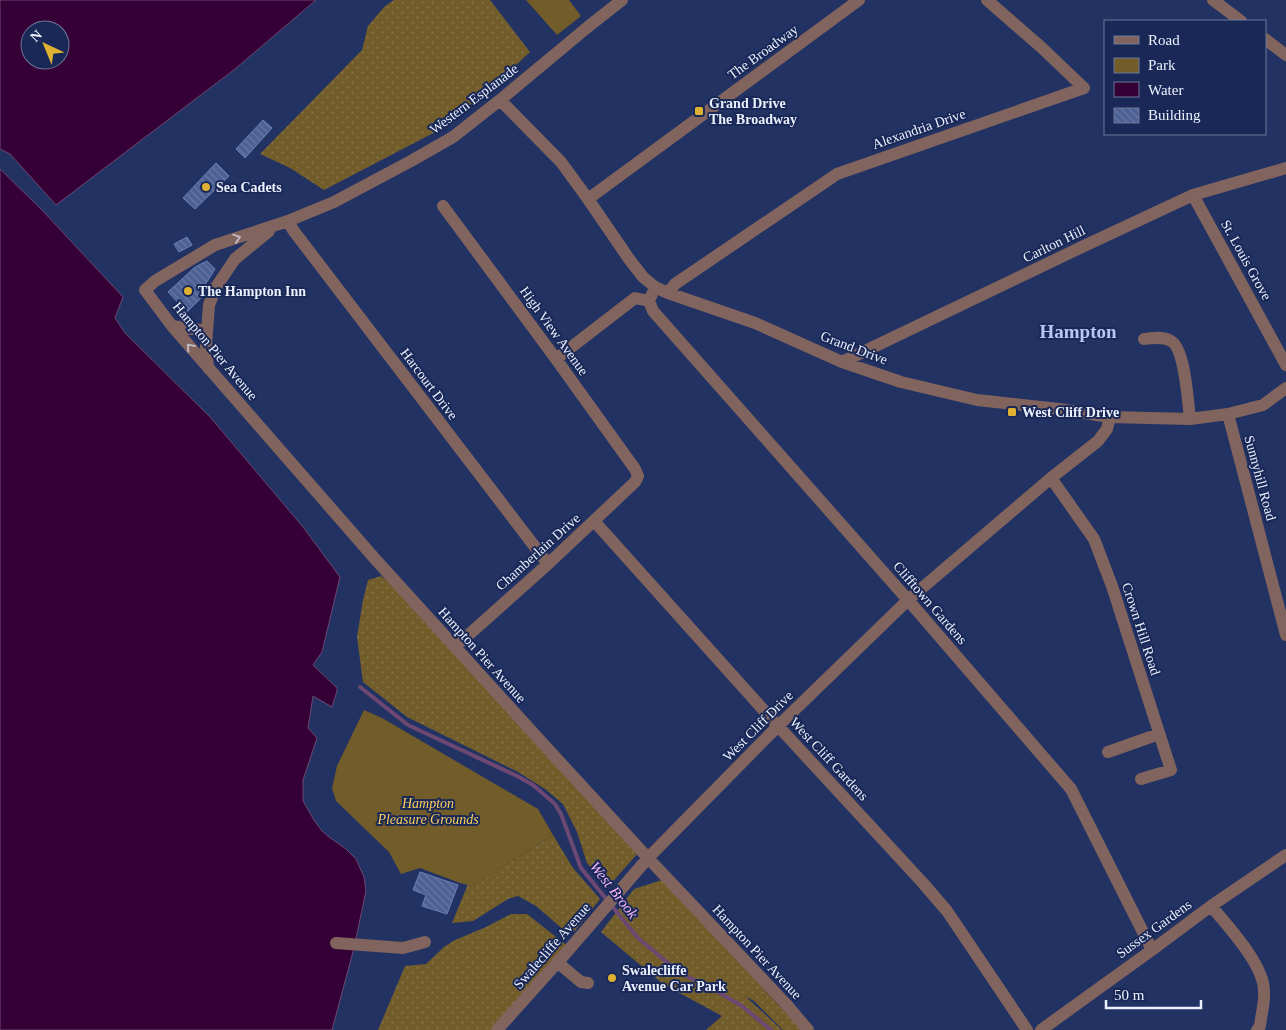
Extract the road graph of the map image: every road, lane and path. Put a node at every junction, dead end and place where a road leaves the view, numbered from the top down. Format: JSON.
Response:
{"nodes":[{"id":1,"x":622,"y":0,"type":"edge"},
{"id":2,"x":859,"y":0,"type":"edge"},
{"id":3,"x":988,"y":0,"type":"edge"},
{"id":4,"x":1214,"y":0,"type":"edge"},
{"id":5,"x":1240,"y":20,"type":"edge"},
{"id":6,"x":1266,"y":40,"type":"edge"},
{"id":7,"x":1286,"y":55,"type":"edge"},
{"id":8,"x":500,"y":100,"type":"junction"},
{"id":9,"x":1286,"y":168,"type":"edge"},
{"id":10,"x":1193,"y":195,"type":"junction"},
{"id":11,"x":588,"y":199,"type":"junction"},
{"id":12,"x":443,"y":206,"type":"dead end"},
{"id":13,"x":283,"y":223,"type":"junction"},
{"id":14,"x":216,"y":245,"type":"junction"},
{"id":15,"x":232,"y":265,"type":"junction"},
{"id":16,"x":656,"y":287,"type":"junction"},
{"id":17,"x":146,"y":290,"type":"joint"},
{"id":18,"x":668,"y":294,"type":"junction"},
{"id":19,"x":649,"y":301,"type":"junction"},
{"id":20,"x":172,"y":326,"type":"junction"},
{"id":21,"x":207,"y":331,"type":"junction"},
{"id":22,"x":1144,"y":339,"type":"dead end"},
{"id":23,"x":556,"y":359,"type":"junction"},
{"id":24,"x":842,"y":362,"type":"junction"},
{"id":25,"x":1286,"y":365,"type":"edge"},
{"id":26,"x":208,"y":368,"type":"junction"},
{"id":27,"x":1286,"y":388,"type":"edge"},
{"id":28,"x":1228,"y":414,"type":"junction"},
{"id":29,"x":1110,"y":417,"type":"junction"},
{"id":30,"x":1190,"y":419,"type":"junction"},
{"id":31,"x":638,"y":476,"type":"joint"},
{"id":32,"x":1051,"y":478,"type":"junction"},
{"id":33,"x":594,"y":521,"type":"junction"},
{"id":34,"x":548,"y":564,"type":"junction"},
{"id":35,"x":908,"y":600,"type":"junction"},
{"id":36,"x":1286,"y":635,"type":"edge"},
{"id":37,"x":455,"y":647,"type":"junction"},
{"id":38,"x":778,"y":726,"type":"junction"},
{"id":39,"x":1159,"y":734,"type":"junction"},
{"id":40,"x":1108,"y":752,"type":"dead end"},
{"id":41,"x":1141,"y":779,"type":"dead end"},
{"id":42,"x":1286,"y":855,"type":"edge"},
{"id":43,"x":648,"y":858,"type":"junction"},
{"id":44,"x":1211,"y":906,"type":"junction"},
{"id":45,"x":425,"y":942,"type":"dead end"},
{"id":46,"x":336,"y":944,"type":"dead end"},
{"id":47,"x":1152,"y":950,"type":"junction"},
{"id":48,"x":497,"y":1030,"type":"edge"},
{"id":49,"x":808,"y":1030,"type":"edge"},
{"id":50,"x":1026,"y":1030,"type":"edge"},
{"id":51,"x":1041,"y":1030,"type":"edge"},
{"id":52,"x":1257,"y":1030,"type":"edge"}],
"edges":[{"from":1,"to":8,"type":"street","name":"Western Esplanade"},
{"from":2,"to":11,"type":"street","name":"The Broadway"},
{"from":3,"to":18,"type":"street","name":"Alexandria Drive"},
{"from":4,"to":5,"type":"street"},
{"from":6,"to":7,"type":"street"},
{"from":8,"to":11,"type":"street","name":"Grand Drive"},
{"from":8,"to":13,"type":"street","name":"Western Esplanade"},
{"from":9,"to":10,"type":"street","name":"Carlton Hill"},
{"from":10,"to":24,"type":"street","name":"Carlton Hill"},
{"from":10,"to":25,"type":"street","name":"St. Louis Grove"},
{"from":11,"to":16,"type":"street","name":"Grand Drive"},
{"from":12,"to":23,"type":"street","name":"High View Avenue"},
{"from":14,"to":13,"type":"street","name":"Western Esplanade","one_way":true},
{"from":13,"to":15,"type":"street","name":"Western Esplanade"},
{"from":13,"to":34,"type":"street","name":"Harcourt Drive"},
{"from":14,"to":15,"type":"street"},
{"from":14,"to":17,"type":"street","name":"Western Esplanade"},
{"from":15,"to":21,"type":"street","name":"Western Esplanade"},
{"from":16,"to":18,"type":"street","name":"Grand Drive"},
{"from":16,"to":19,"type":"street"},
{"from":17,"to":20,"type":"street","name":"Hampton Pier Avenue"},
{"from":18,"to":24,"type":"street","name":"Grand Drive"},
{"from":19,"to":23,"type":"street"},
{"from":19,"to":35,"type":"street","name":"Clifftown Gardens"},
{"from":20,"to":21,"type":"street"},
{"from":26,"to":20,"type":"street","name":"Hampton Pier Avenue","one_way":true},
{"from":21,"to":26,"type":"street","name":"Western Esplanade"},
{"from":22,"to":30,"type":"street"},
{"from":23,"to":31,"type":"street","name":"High View Avenue"},
{"from":24,"to":29,"type":"street","name":"Grand Drive"},
{"from":26,"to":37,"type":"street","name":"Hampton Pier Avenue"},
{"from":27,"to":28,"type":"street","name":"Grand Drive"},
{"from":28,"to":30,"type":"street","name":"Grand Drive"},
{"from":28,"to":36,"type":"street","name":"Sunnyhill Road"},
{"from":29,"to":30,"type":"street","name":"Grand Drive"},
{"from":29,"to":32,"type":"street","name":"West Cliff Drive"},
{"from":31,"to":33,"type":"street","name":"Chamberlain Drive"},
{"from":32,"to":35,"type":"street","name":"West Cliff Drive"},
{"from":32,"to":39,"type":"street","name":"Crown Hill Road"},
{"from":33,"to":34,"type":"street","name":"Chamberlain Drive"},
{"from":33,"to":38,"type":"street","name":"West Cliff Gardens"},
{"from":34,"to":37,"type":"street","name":"Chamberlain Drive"},
{"from":35,"to":38,"type":"street","name":"West Cliff Drive"},
{"from":35,"to":47,"type":"street","name":"Clifftown Gardens"},
{"from":37,"to":43,"type":"street","name":"Hampton Pier Avenue"},
{"from":38,"to":43,"type":"street","name":"West Cliff Drive"},
{"from":38,"to":50,"type":"street","name":"West Cliff Gardens"},
{"from":39,"to":40,"type":"street"},
{"from":39,"to":41,"type":"street","name":"Crown Hill Road"},
{"from":42,"to":44,"type":"street","name":"Sussex Gardens"},
{"from":43,"to":48,"type":"street","name":"Swalecliffe Avenue"},
{"from":43,"to":49,"type":"street","name":"Hampton Pier Avenue"},
{"from":44,"to":47,"type":"street","name":"Sussex Gardens"},
{"from":44,"to":52,"type":"street"},
{"from":45,"to":46,"type":"street"},
{"from":47,"to":51,"type":"street","name":"Sussex Gardens"}]}
